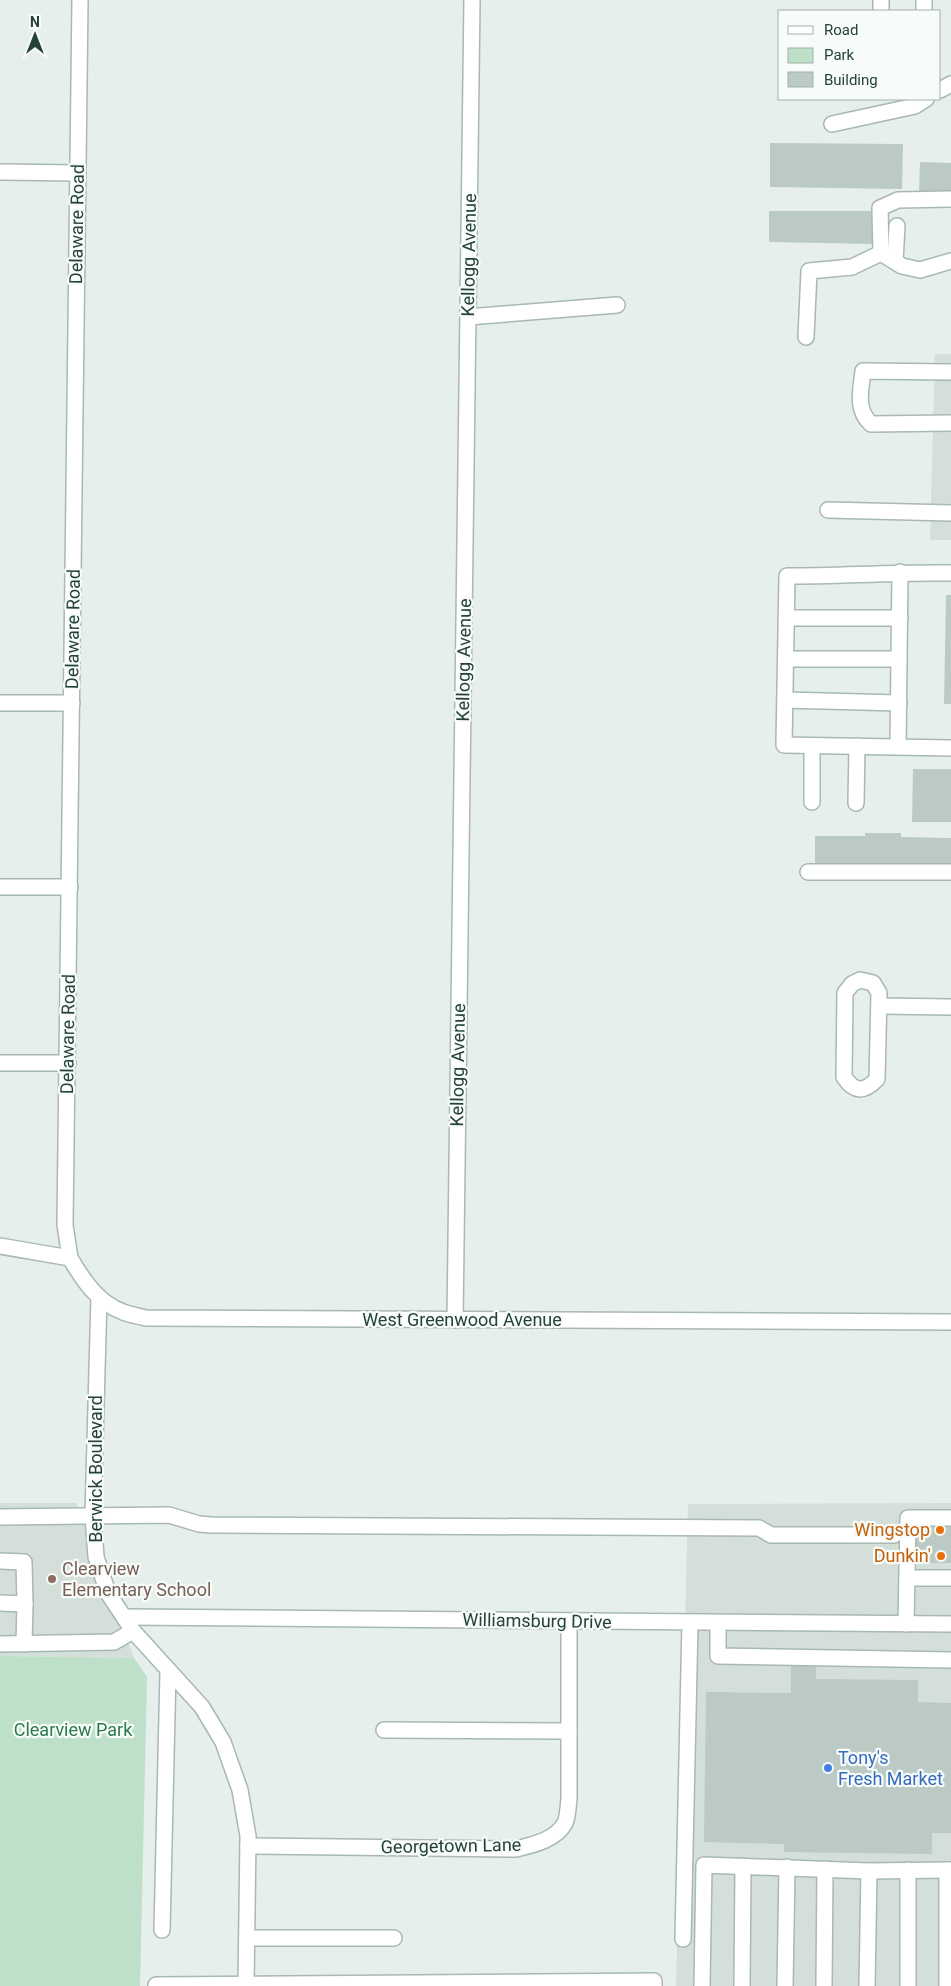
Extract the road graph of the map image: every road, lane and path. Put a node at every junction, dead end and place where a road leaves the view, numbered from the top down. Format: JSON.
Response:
{"nodes":[{"id":1,"x":80,"y":0,"type":"edge"},
{"id":2,"x":472,"y":0,"type":"edge"},
{"id":3,"x":924,"y":100,"type":"edge"},
{"id":4,"x":832,"y":124,"type":"dead end"},
{"id":5,"x":0,"y":172,"type":"edge"},
{"id":6,"x":78,"y":172,"type":"junction"},
{"id":7,"x":951,"y":199,"type":"edge"},
{"id":8,"x":897,"y":226,"type":"dead end"},
{"id":9,"x":881,"y":253,"type":"junction"},
{"id":10,"x":894,"y":261,"type":"junction"},
{"id":11,"x":951,"y":261,"type":"edge"},
{"id":12,"x":617,"y":305,"type":"dead end"},
{"id":13,"x":468,"y":317,"type":"junction"},
{"id":14,"x":806,"y":337,"type":"dead end"},
{"id":15,"x":951,"y":372,"type":"edge"},
{"id":16,"x":951,"y":423,"type":"edge"},
{"id":17,"x":828,"y":510,"type":"dead end"},
{"id":18,"x":951,"y":513,"type":"edge"},
{"id":19,"x":900,"y":572,"type":"junction"},
{"id":20,"x":951,"y":573,"type":"edge"},
{"id":21,"x":786,"y":618,"type":"junction"},
{"id":22,"x":900,"y":618,"type":"junction"},
{"id":23,"x":786,"y":659,"type":"junction"},
{"id":24,"x":899,"y":659,"type":"junction"},
{"id":25,"x":785,"y":700,"type":"junction"},
{"id":26,"x":0,"y":703,"type":"edge"},
{"id":27,"x":72,"y":703,"type":"junction"},
{"id":28,"x":899,"y":703,"type":"junction"},
{"id":29,"x":812,"y":746,"type":"junction"},
{"id":30,"x":857,"y":746,"type":"junction"},
{"id":31,"x":898,"y":747,"type":"junction"},
{"id":32,"x":951,"y":748,"type":"edge"},
{"id":33,"x":812,"y":802,"type":"dead end"},
{"id":34,"x":856,"y":803,"type":"dead end"},
{"id":35,"x":808,"y":872,"type":"dead end"},
{"id":36,"x":951,"y":872,"type":"edge"},
{"id":37,"x":0,"y":887,"type":"edge"},
{"id":38,"x":70,"y":887,"type":"junction"},
{"id":39,"x":880,"y":1006,"type":"junction"},
{"id":40,"x":951,"y":1007,"type":"edge"},
{"id":41,"x":0,"y":1063,"type":"edge"},
{"id":42,"x":68,"y":1063,"type":"junction"},
{"id":43,"x":0,"y":1246,"type":"edge"},
{"id":44,"x":70,"y":1258,"type":"junction"},
{"id":45,"x":99,"y":1297,"type":"junction"},
{"id":46,"x":455,"y":1320,"type":"junction"},
{"id":47,"x":951,"y":1322,"type":"edge"},
{"id":48,"x":93,"y":1516,"type":"junction"},
{"id":49,"x":0,"y":1517,"type":"edge"},
{"id":50,"x":951,"y":1518,"type":"edge"},
{"id":51,"x":894,"y":1535,"type":"dead end"},
{"id":52,"x":0,"y":1561,"type":"edge"},
{"id":53,"x":907,"y":1578,"type":"junction"},
{"id":54,"x":951,"y":1578,"type":"edge"},
{"id":55,"x":0,"y":1603,"type":"edge"},
{"id":56,"x":25,"y":1604,"type":"junction"},
{"id":57,"x":124,"y":1617,"type":"junction"},
{"id":58,"x":570,"y":1622,"type":"junction"},
{"id":59,"x":690,"y":1623,"type":"junction"},
{"id":60,"x":718,"y":1623,"type":"junction"},
{"id":61,"x":906,"y":1624,"type":"junction"},
{"id":62,"x":951,"y":1624,"type":"edge"},
{"id":63,"x":133,"y":1631,"type":"junction"},
{"id":64,"x":0,"y":1644,"type":"edge"},
{"id":65,"x":24,"y":1644,"type":"junction"},
{"id":66,"x":951,"y":1660,"type":"edge"},
{"id":67,"x":168,"y":1672,"type":"junction"},
{"id":68,"x":384,"y":1730,"type":"dead end"},
{"id":69,"x":570,"y":1732,"type":"junction"},
{"id":70,"x":248,"y":1846,"type":"junction"},
{"id":71,"x":743,"y":1866,"type":"junction"},
{"id":72,"x":787,"y":1868,"type":"junction"},
{"id":73,"x":825,"y":1869,"type":"junction"},
{"id":74,"x":908,"y":1870,"type":"junction"},
{"id":75,"x":949,"y":1870,"type":"edge"},
{"id":76,"x":869,"y":1871,"type":"junction"},
{"id":77,"x":162,"y":1930,"type":"dead end"},
{"id":78,"x":247,"y":1938,"type":"junction"},
{"id":79,"x":394,"y":1938,"type":"dead end"},
{"id":80,"x":683,"y":1939,"type":"dead end"},
{"id":81,"x":513,"y":1984,"type":"edge"},
{"id":82,"x":654,"y":1984,"type":"edge"},
{"id":83,"x":156,"y":1985,"type":"edge"},
{"id":84,"x":246,"y":1985,"type":"edge"},
{"id":85,"x":340,"y":1985,"type":"edge"},
{"id":86,"x":702,"y":1986,"type":"edge"},
{"id":87,"x":742,"y":1986,"type":"edge"},
{"id":88,"x":785,"y":1986,"type":"edge"},
{"id":89,"x":824,"y":1986,"type":"edge"},
{"id":90,"x":867,"y":1986,"type":"edge"},
{"id":91,"x":908,"y":1986,"type":"edge"},
{"id":92,"x":948,"y":1986,"type":"edge"}],
"edges":[{"from":1,"to":6,"type":"street","name":"Delaware Road"},
{"from":2,"to":13,"type":"street","name":"Kellogg Avenue"},
{"from":3,"to":4,"type":"street"},
{"from":5,"to":6,"type":"street"},
{"from":6,"to":27,"type":"street","name":"Delaware Road"},
{"from":7,"to":9,"type":"street"},
{"from":8,"to":10,"type":"street"},
{"from":9,"to":10,"type":"street"},
{"from":9,"to":14,"type":"street"},
{"from":10,"to":11,"type":"street"},
{"from":12,"to":13,"type":"street"},
{"from":13,"to":46,"type":"street","name":"Kellogg Avenue"},
{"from":15,"to":16,"type":"street"},
{"from":17,"to":18,"type":"street"},
{"from":19,"to":20,"type":"street"},
{"from":19,"to":21,"type":"street"},
{"from":19,"to":22,"type":"street"},
{"from":21,"to":22,"type":"street"},
{"from":21,"to":23,"type":"street"},
{"from":22,"to":24,"type":"street"},
{"from":23,"to":24,"type":"street"},
{"from":23,"to":25,"type":"street"},
{"from":24,"to":28,"type":"street"},
{"from":25,"to":28,"type":"street"},
{"from":25,"to":29,"type":"street"},
{"from":26,"to":27,"type":"street"},
{"from":27,"to":38,"type":"street","name":"Delaware Road"},
{"from":28,"to":31,"type":"street"},
{"from":29,"to":30,"type":"street"},
{"from":29,"to":33,"type":"street"},
{"from":30,"to":31,"type":"street"},
{"from":30,"to":34,"type":"street"},
{"from":31,"to":32,"type":"street"},
{"from":35,"to":36,"type":"street"},
{"from":37,"to":38,"type":"street"},
{"from":38,"to":42,"type":"street","name":"Delaware Road"},
{"from":39,"to":39,"type":"street"},
{"from":39,"to":40,"type":"street"},
{"from":41,"to":42,"type":"street"},
{"from":42,"to":44,"type":"street","name":"Delaware Road"},
{"from":43,"to":44,"type":"street"},
{"from":44,"to":45,"type":"street","name":"West Greenwood Avenue"},
{"from":45,"to":46,"type":"street","name":"West Greenwood Avenue"},
{"from":45,"to":48,"type":"street","name":"Berwick Boulevard"},
{"from":46,"to":47,"type":"street","name":"West Greenwood Avenue"},
{"from":48,"to":49,"type":"street"},
{"from":48,"to":51,"type":"street"},
{"from":48,"to":57,"type":"street","name":"Berwick Boulevard"},
{"from":50,"to":53,"type":"street"},
{"from":52,"to":56,"type":"street"},
{"from":53,"to":54,"type":"street"},
{"from":53,"to":61,"type":"street"},
{"from":55,"to":56,"type":"street"},
{"from":56,"to":65,"type":"street"},
{"from":57,"to":58,"type":"street","name":"Williamsburg Drive"},
{"from":57,"to":63,"type":"street","name":"Berwick Boulevard"},
{"from":58,"to":59,"type":"street","name":"Williamsburg Drive"},
{"from":58,"to":69,"type":"street","name":"Georgetown Lane"},
{"from":59,"to":60,"type":"street","name":"Williamsburg Drive"},
{"from":59,"to":80,"type":"street"},
{"from":60,"to":61,"type":"street","name":"Williamsburg Drive"},
{"from":60,"to":66,"type":"street"},
{"from":61,"to":62,"type":"street","name":"Williamsburg Drive"},
{"from":63,"to":65,"type":"street"},
{"from":63,"to":67,"type":"street","name":"Berwick Boulevard"},
{"from":64,"to":65,"type":"street"},
{"from":67,"to":70,"type":"street","name":"Berwick Boulevard"},
{"from":67,"to":77,"type":"street"},
{"from":68,"to":69,"type":"street"},
{"from":69,"to":70,"type":"street","name":"Georgetown Lane"},
{"from":70,"to":78,"type":"street","name":"Berwick Boulevard"},
{"from":71,"to":72,"type":"street"},
{"from":71,"to":86,"type":"street"},
{"from":71,"to":87,"type":"street"},
{"from":72,"to":73,"type":"street"},
{"from":72,"to":88,"type":"street"},
{"from":73,"to":76,"type":"street"},
{"from":73,"to":89,"type":"street"},
{"from":74,"to":75,"type":"street"},
{"from":74,"to":76,"type":"street"},
{"from":74,"to":91,"type":"street"},
{"from":75,"to":92,"type":"street"},
{"from":76,"to":90,"type":"street"},
{"from":78,"to":79,"type":"street"},
{"from":78,"to":84,"type":"street","name":"Berwick Boulevard"},
{"from":81,"to":82,"type":"street"},
{"from":81,"to":85,"type":"street"},
{"from":83,"to":84,"type":"street"},
{"from":84,"to":85,"type":"street"}]}
